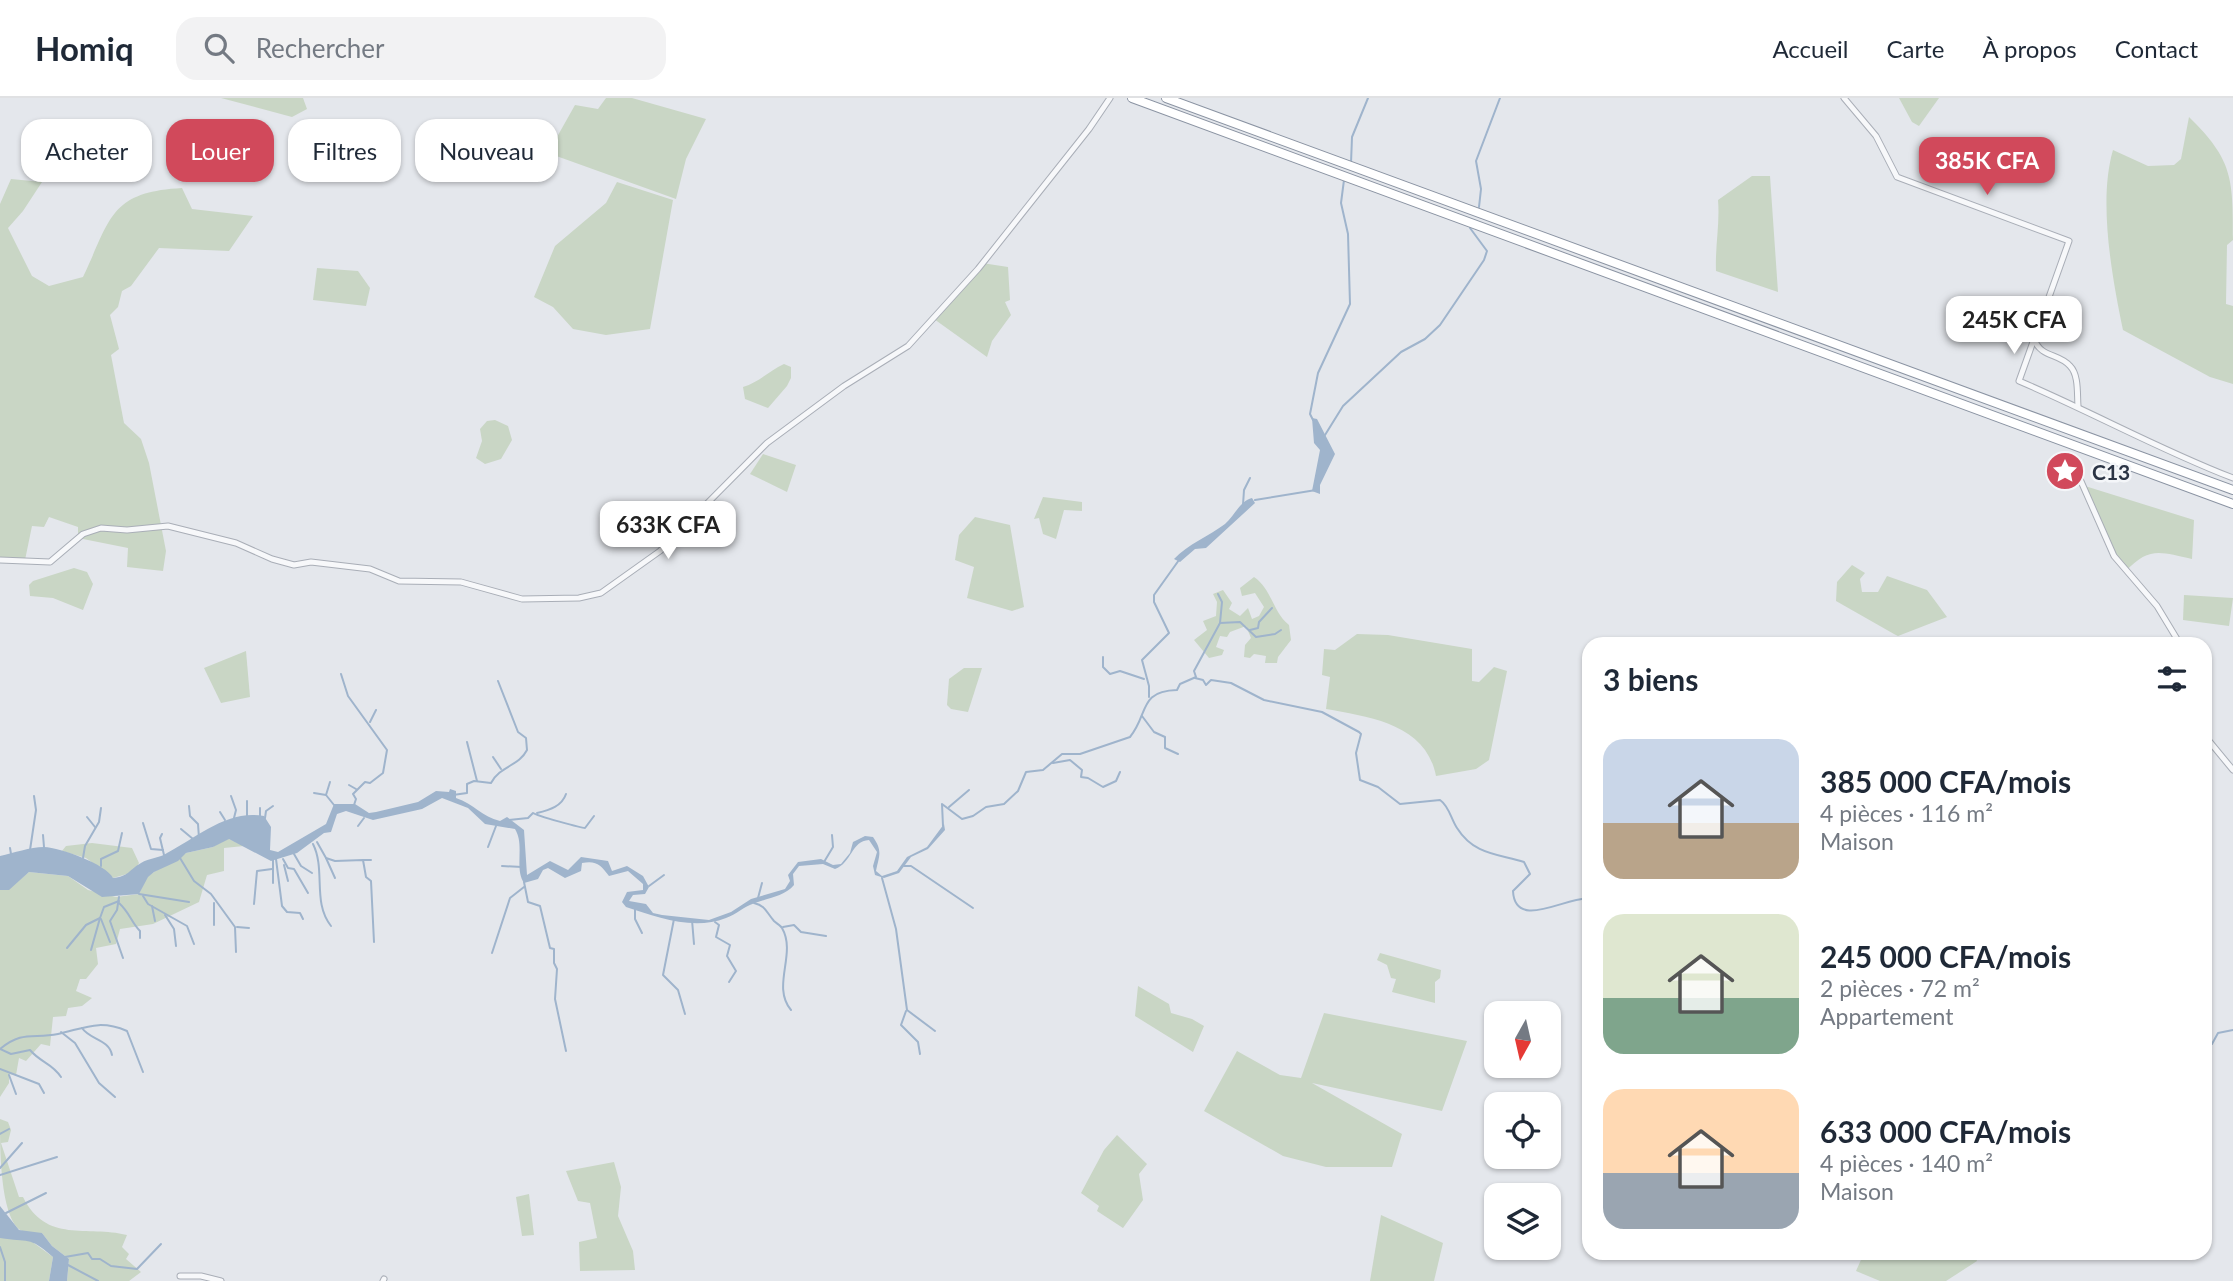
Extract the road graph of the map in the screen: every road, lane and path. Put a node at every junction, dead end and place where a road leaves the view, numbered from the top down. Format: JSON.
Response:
{"nodes":[{"id":1,"x":1110,"y":98,"type":"edge"},
{"id":2,"x":1132,"y":98,"type":"edge"},
{"id":3,"x":1166,"y":98,"type":"edge"},
{"id":4,"x":1844,"y":98,"type":"edge"},
{"id":5,"x":2034,"y":339,"type":"junction"},
{"id":6,"x":2078,"y":406,"type":"junction"},
{"id":7,"x":2072,"y":461,"type":"dead end"},
{"id":8,"x":2233,"y":478,"type":"edge"},
{"id":9,"x":2233,"y":490,"type":"edge"},
{"id":10,"x":2233,"y":504,"type":"edge"},
{"id":11,"x":0,"y":560,"type":"edge"},
{"id":12,"x":2176,"y":637,"type":"edge"},
{"id":13,"x":2212,"y":744,"type":"edge"},
{"id":14,"x":2233,"y":770,"type":"edge"},
{"id":15,"x":180,"y":1276,"type":"dead end"},
{"id":16,"x":221,"y":1281,"type":"edge"}],
"edges":[{"from":1,"to":11,"type":"street"},
{"from":2,"to":10,"type":"highway"},
{"from":3,"to":9,"type":"highway"},
{"from":4,"to":5,"type":"street"},
{"from":5,"to":6,"type":"street"},
{"from":5,"to":6,"type":"street"},
{"from":6,"to":8,"type":"street"},
{"from":7,"to":12,"type":"street"},
{"from":13,"to":14,"type":"street"},
{"from":15,"to":16,"type":"street"}]}
